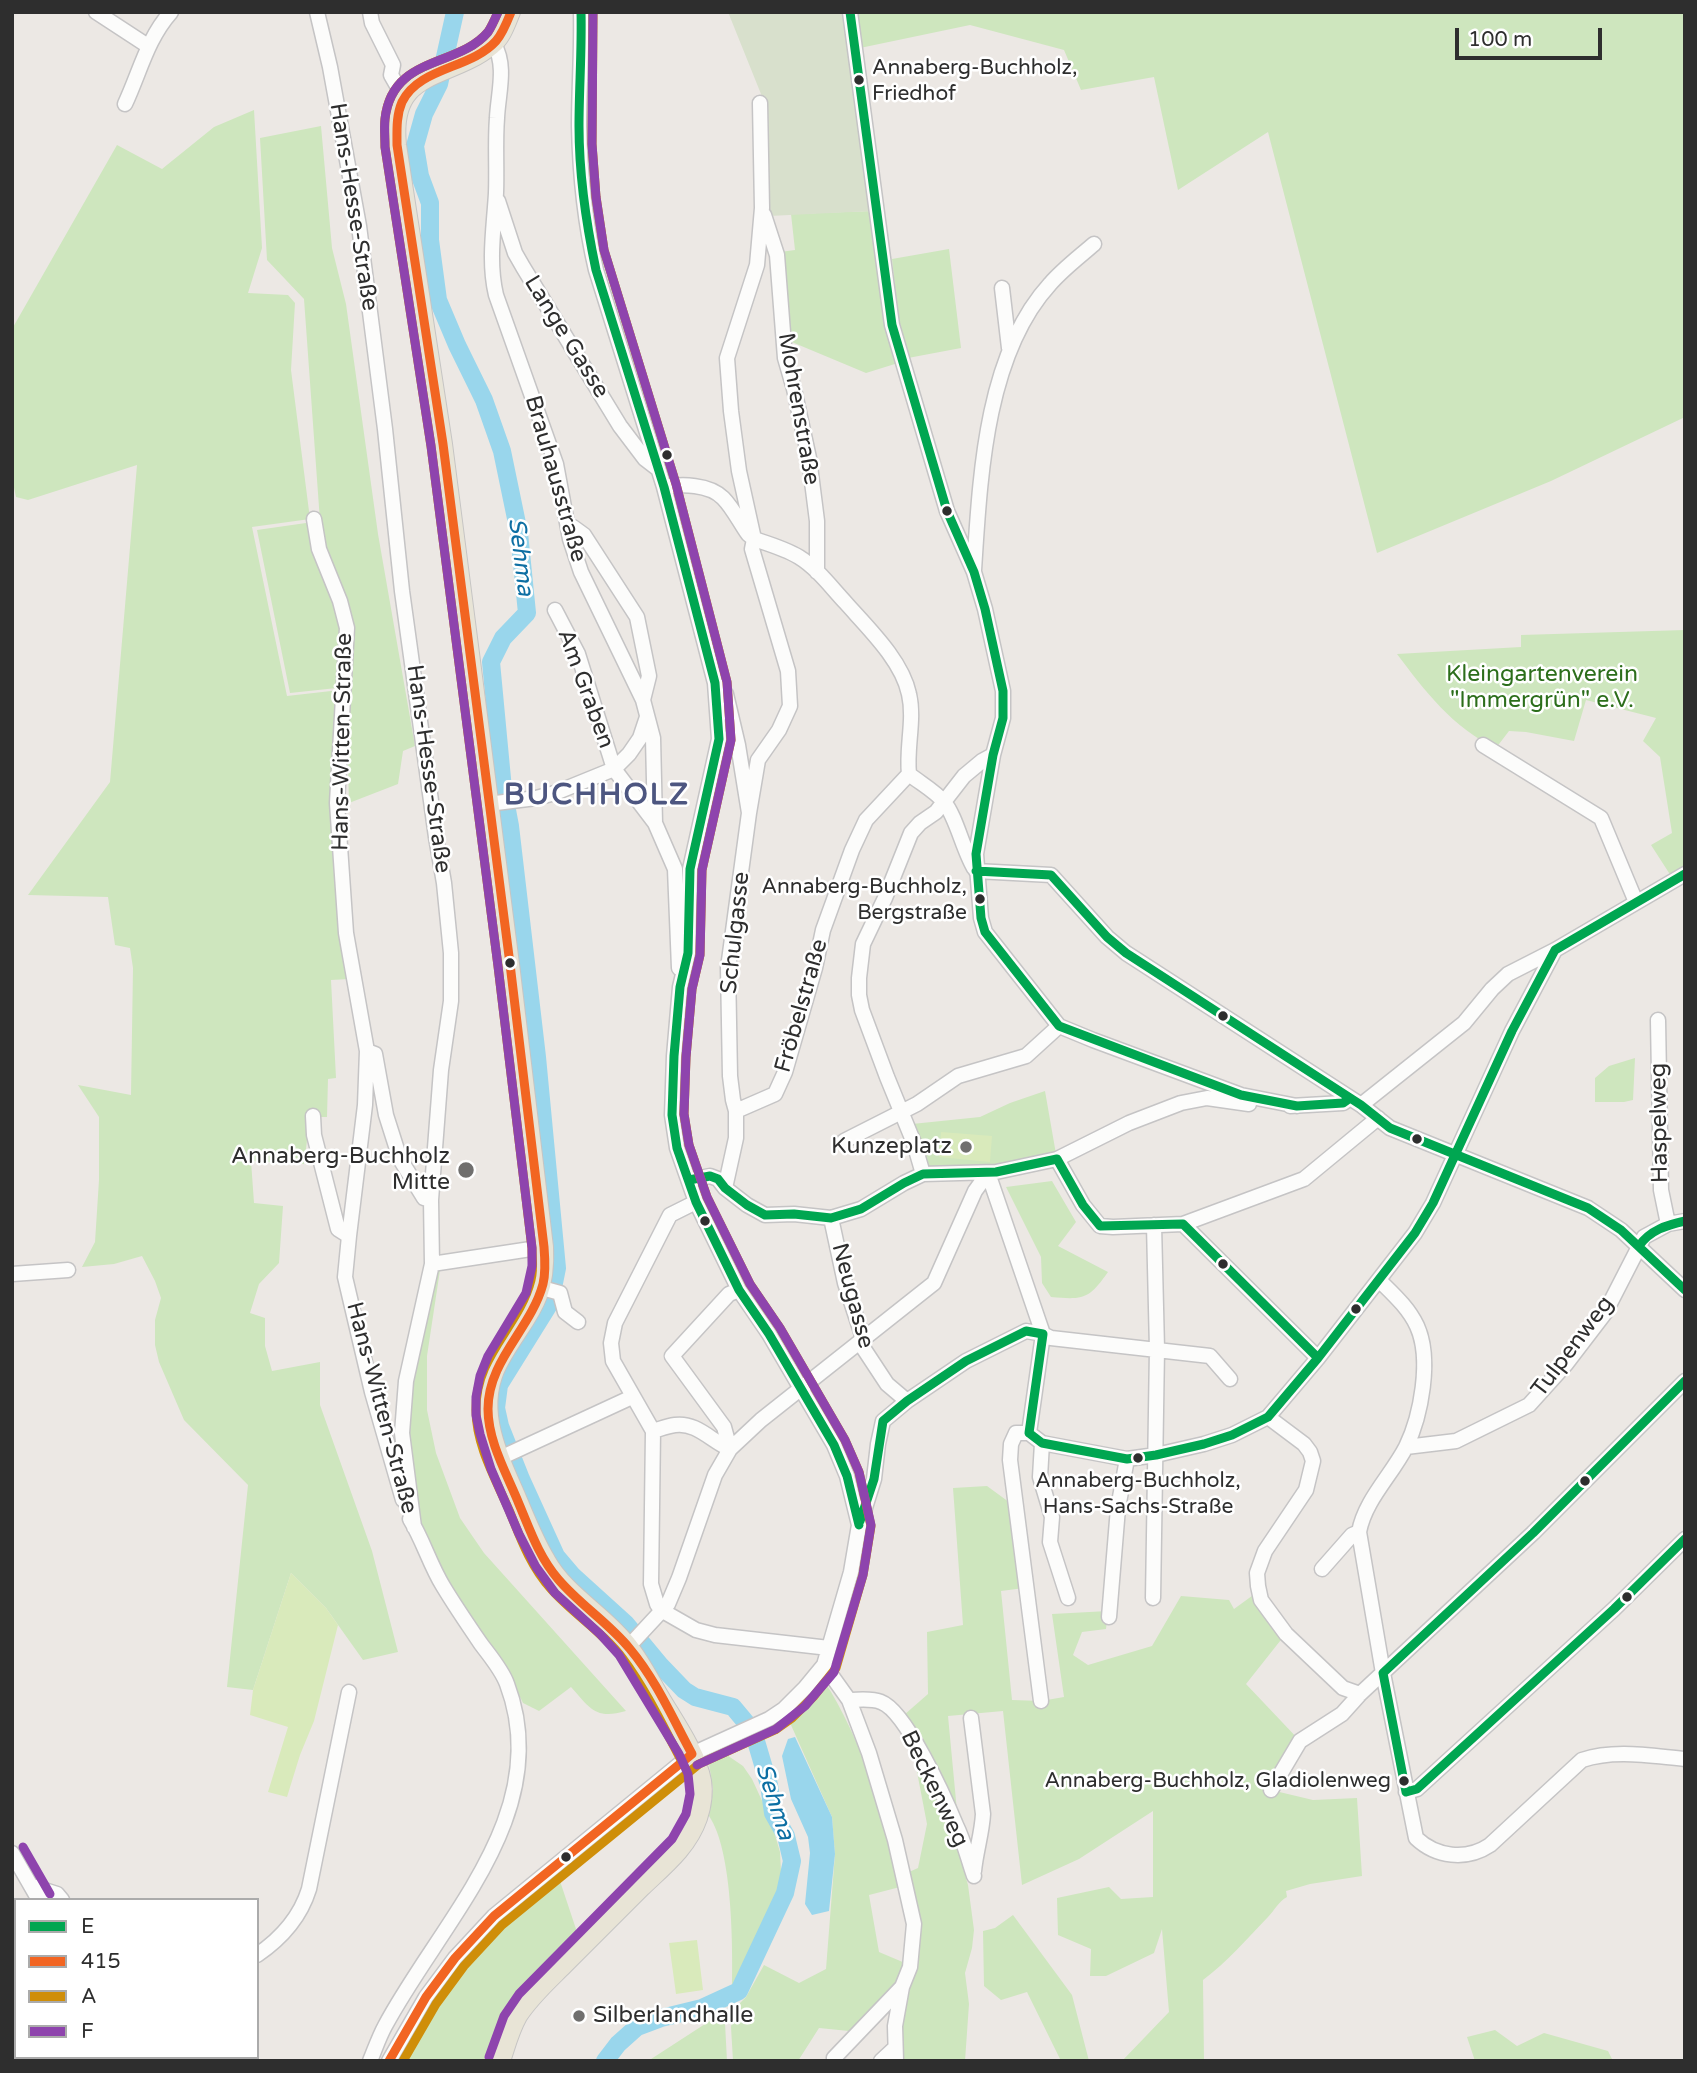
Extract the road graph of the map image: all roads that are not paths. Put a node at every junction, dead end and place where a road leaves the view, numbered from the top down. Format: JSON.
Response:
{"nodes":[{"id":1,"x":96,"y":12,"type":"edge"},
{"id":2,"x":170,"y":12,"type":"edge"},
{"id":3,"x":317,"y":12,"type":"edge"},
{"id":4,"x":370,"y":12,"type":"edge"},
{"id":5,"x":511,"y":12,"type":"edge"},
{"id":6,"x":581,"y":12,"type":"edge"},
{"id":7,"x":850,"y":12,"type":"edge"},
{"id":8,"x":494,"y":44,"type":"junction"},
{"id":9,"x":148,"y":46,"type":"junction"},
{"id":10,"x":407,"y":94,"type":"junction"},
{"id":11,"x":760,"y":103,"type":"dead end"},
{"id":12,"x":125,"y":104,"type":"dead end"},
{"id":13,"x":496,"y":193,"type":"junction"},
{"id":14,"x":762,"y":208,"type":"junction"},
{"id":15,"x":1094,"y":244,"type":"dead end"},
{"id":16,"x":1002,"y":288,"type":"dead end"},
{"id":17,"x":1010,"y":349,"type":"junction"},
{"id":18,"x":658,"y":469,"type":"junction"},
{"id":19,"x":664,"y":487,"type":"junction"},
{"id":20,"x":314,"y":519,"type":"dead end"},
{"id":21,"x":568,"y":527,"type":"junction"},
{"id":22,"x":754,"y":538,"type":"junction"},
{"id":23,"x":817,"y":572,"type":"junction"},
{"id":24,"x":974,"y":572,"type":"junction"},
{"id":25,"x":555,"y":610,"type":"dead end"},
{"id":26,"x":715,"y":683,"type":"junction"},
{"id":27,"x":643,"y":700,"type":"junction"},
{"id":28,"x":647,"y":717,"type":"junction"},
{"id":29,"x":1483,"y":745,"type":"dead end"},
{"id":30,"x":993,"y":755,"type":"junction"},
{"id":31,"x":614,"y":769,"type":"junction"},
{"id":32,"x":909,"y":774,"type":"junction"},
{"id":33,"x":943,"y":802,"type":"junction"},
{"id":34,"x":492,"y":804,"type":"junction"},
{"id":35,"x":749,"y":813,"type":"junction"},
{"id":36,"x":655,"y":824,"type":"junction"},
{"id":37,"x":976,"y":871,"type":"junction"},
{"id":38,"x":1685,"y":874,"type":"edge"},
{"id":39,"x":1636,"y":902,"type":"junction"},
{"id":40,"x":1555,"y":950,"type":"junction"},
{"id":41,"x":680,"y":987,"type":"junction"},
{"id":42,"x":1658,"y":1020,"type":"dead end"},
{"id":43,"x":1059,"y":1026,"type":"junction"},
{"id":44,"x":367,"y":1051,"type":"junction"},
{"id":45,"x":1356,"y":1101,"type":"junction"},
{"id":46,"x":1297,"y":1106,"type":"junction"},
{"id":47,"x":736,"y":1111,"type":"junction"},
{"id":48,"x":901,"y":1112,"type":"junction"},
{"id":49,"x":313,"y":1116,"type":"dead end"},
{"id":50,"x":1378,"y":1118,"type":"junction"},
{"id":51,"x":844,"y":1141,"type":"dead end"},
{"id":52,"x":1456,"y":1155,"type":"junction"},
{"id":53,"x":1057,"y":1159,"type":"junction"},
{"id":54,"x":988,"y":1173,"type":"junction"},
{"id":55,"x":923,"y":1174,"type":"junction"},
{"id":56,"x":689,"y":1180,"type":"junction"},
{"id":57,"x":725,"y":1188,"type":"junction"},
{"id":58,"x":431,"y":1200,"type":"junction"},
{"id":59,"x":696,"y":1202,"type":"junction"},
{"id":60,"x":831,"y":1219,"type":"junction"},
{"id":61,"x":1685,"y":1221,"type":"edge"},
{"id":62,"x":1183,"y":1224,"type":"junction"},
{"id":63,"x":1668,"y":1224,"type":"junction"},
{"id":64,"x":1154,"y":1225,"type":"junction"},
{"id":65,"x":349,"y":1236,"type":"junction"},
{"id":66,"x":1639,"y":1246,"type":"junction"},
{"id":67,"x":544,"y":1247,"type":"junction"},
{"id":68,"x":432,"y":1264,"type":"junction"},
{"id":69,"x":68,"y":1270,"type":"dead end"},
{"id":70,"x":12,"y":1274,"type":"edge"},
{"id":71,"x":1378,"y":1280,"type":"junction"},
{"id":72,"x":549,"y":1290,"type":"junction"},
{"id":73,"x":739,"y":1290,"type":"junction"},
{"id":74,"x":1685,"y":1290,"type":"edge"},
{"id":75,"x":578,"y":1322,"type":"dead end"},
{"id":76,"x":1043,"y":1334,"type":"junction"},
{"id":77,"x":860,"y":1343,"type":"junction"},
{"id":78,"x":1157,"y":1349,"type":"junction"},
{"id":79,"x":1318,"y":1358,"type":"junction"},
{"id":80,"x":1230,"y":1379,"type":"dead end"},
{"id":81,"x":1685,"y":1381,"type":"edge"},
{"id":82,"x":802,"y":1388,"type":"junction"},
{"id":83,"x":632,"y":1397,"type":"junction"},
{"id":84,"x":907,"y":1401,"type":"junction"},
{"id":85,"x":1268,"y":1417,"type":"junction"},
{"id":86,"x":653,"y":1431,"type":"junction"},
{"id":87,"x":1029,"y":1433,"type":"junction"},
{"id":88,"x":1042,"y":1443,"type":"junction"},
{"id":89,"x":1406,"y":1447,"type":"junction"},
{"id":90,"x":730,"y":1449,"type":"junction"},
{"id":91,"x":508,"y":1454,"type":"junction"},
{"id":92,"x":1156,"y":1455,"type":"junction"},
{"id":93,"x":1127,"y":1459,"type":"junction"},
{"id":94,"x":859,"y":1525,"type":"junction"},
{"id":95,"x":414,"y":1527,"type":"junction"},
{"id":96,"x":1359,"y":1532,"type":"junction"},
{"id":97,"x":1685,"y":1539,"type":"edge"},
{"id":98,"x":1322,"y":1569,"type":"dead end"},
{"id":99,"x":1069,"y":1598,"type":"dead end"},
{"id":100,"x":1153,"y":1598,"type":"dead end"},
{"id":101,"x":661,"y":1610,"type":"junction"},
{"id":102,"x":1109,"y":1617,"type":"dead end"},
{"id":103,"x":631,"y":1644,"type":"junction"},
{"id":104,"x":829,"y":1648,"type":"junction"},
{"id":105,"x":824,"y":1665,"type":"junction"},
{"id":106,"x":1383,"y":1673,"type":"junction"},
{"id":107,"x":349,"y":1692,"type":"dead end"},
{"id":108,"x":1360,"y":1694,"type":"junction"},
{"id":109,"x":849,"y":1700,"type":"junction"},
{"id":110,"x":1041,"y":1701,"type":"dead end"},
{"id":111,"x":971,"y":1718,"type":"dead end"},
{"id":112,"x":692,"y":1754,"type":"junction"},
{"id":113,"x":1685,"y":1759,"type":"edge"},
{"id":114,"x":1271,"y":1790,"type":"dead end"},
{"id":115,"x":1406,"y":1792,"type":"junction"},
{"id":116,"x":12,"y":1853,"type":"edge"},
{"id":117,"x":32,"y":1886,"type":"junction"},
{"id":118,"x":37,"y":1898,"type":"edge"},
{"id":119,"x":60,"y":1898,"type":"edge"},
{"id":120,"x":259,"y":1954,"type":"edge"},
{"id":121,"x":902,"y":1987,"type":"junction"},
{"id":122,"x":895,"y":2054,"type":"edge"},
{"id":123,"x":370,"y":2061,"type":"edge"},
{"id":124,"x":389,"y":2061,"type":"edge"},
{"id":125,"x":501,"y":2061,"type":"edge"},
{"id":126,"x":835,"y":2061,"type":"edge"},
{"id":127,"x":881,"y":2061,"type":"edge"}],
"edges":[{"from":1,"to":9,"type":"street"},
{"from":2,"to":9,"type":"street"},
{"from":3,"to":58,"type":"street","name":"Hans-Hesse-Straße"},
{"from":4,"to":10,"type":"street"},
{"from":5,"to":8,"type":"main road"},
{"from":6,"to":18,"type":"street"},
{"from":7,"to":24,"type":"street"},
{"from":8,"to":10,"type":"main road"},
{"from":8,"to":13,"type":"street","name":"Brauhausstraße"},
{"from":9,"to":12,"type":"street"},
{"from":10,"to":34,"type":"main road"},
{"from":11,"to":14,"type":"street"},
{"from":13,"to":18,"type":"street","name":"Lange Gasse"},
{"from":13,"to":21,"type":"street","name":"Brauhausstraße"},
{"from":14,"to":22,"type":"street"},
{"from":14,"to":23,"type":"street","name":"Mohrenstraße"},
{"from":15,"to":17,"type":"street"},
{"from":16,"to":17,"type":"street"},
{"from":17,"to":24,"type":"street"},
{"from":18,"to":19,"type":"street"},
{"from":19,"to":22,"type":"street"},
{"from":19,"to":26,"type":"street"},
{"from":20,"to":44,"type":"street","name":"Hans-Witten-Straße"},
{"from":21,"to":27,"type":"street","name":"Brauhausstraße"},
{"from":21,"to":27,"type":"street"},
{"from":22,"to":23,"type":"street"},
{"from":22,"to":35,"type":"street"},
{"from":23,"to":32,"type":"street"},
{"from":24,"to":30,"type":"street"},
{"from":25,"to":31,"type":"street","name":"Am Graben"},
{"from":26,"to":35,"type":"street","name":"Schulgasse"},
{"from":26,"to":41,"type":"street"},
{"from":27,"to":28,"type":"street","name":"Brauhausstraße"},
{"from":28,"to":31,"type":"street"},
{"from":28,"to":36,"type":"street","name":"Brauhausstraße"},
{"from":29,"to":39,"type":"street"},
{"from":30,"to":33,"type":"street"},
{"from":30,"to":37,"type":"street"},
{"from":31,"to":34,"type":"street"},
{"from":31,"to":36,"type":"street","name":"Am Graben"},
{"from":32,"to":33,"type":"street"},
{"from":32,"to":47,"type":"street","name":"Fröbelstraße"},
{"from":33,"to":37,"type":"street"},
{"from":33,"to":48,"type":"street"},
{"from":34,"to":67,"type":"main road"},
{"from":35,"to":47,"type":"street","name":"Schulgasse"},
{"from":36,"to":41,"type":"street"},
{"from":37,"to":43,"type":"street"},
{"from":37,"to":45,"type":"street"},
{"from":38,"to":39,"type":"street"},
{"from":39,"to":40,"type":"street"},
{"from":40,"to":45,"type":"street"},
{"from":40,"to":52,"type":"street"},
{"from":41,"to":56,"type":"street"},
{"from":42,"to":63,"type":"street","name":"Haspelweg"},
{"from":43,"to":46,"type":"street"},
{"from":43,"to":48,"type":"street"},
{"from":44,"to":58,"type":"street","name":"Hans-Witten-Straße"},
{"from":44,"to":65,"type":"street","name":"Hans-Witten-Straße"},
{"from":45,"to":46,"type":"street"},
{"from":45,"to":50,"type":"street"},
{"from":46,"to":53,"type":"street"},
{"from":47,"to":57,"type":"street","name":"Schulgasse"},
{"from":48,"to":51,"type":"street"},
{"from":48,"to":55,"type":"street"},
{"from":49,"to":65,"type":"street"},
{"from":50,"to":52,"type":"street"},
{"from":50,"to":62,"type":"street"},
{"from":52,"to":66,"type":"street"},
{"from":52,"to":71,"type":"street"},
{"from":53,"to":54,"type":"street"},
{"from":53,"to":64,"type":"street"},
{"from":54,"to":55,"type":"street"},
{"from":54,"to":76,"type":"street"},
{"from":54,"to":77,"type":"street"},
{"from":55,"to":60,"type":"street"},
{"from":56,"to":57,"type":"street"},
{"from":56,"to":59,"type":"street"},
{"from":57,"to":60,"type":"street"},
{"from":58,"to":68,"type":"street","name":"Hans-Hesse-Straße"},
{"from":59,"to":73,"type":"street"},
{"from":59,"to":83,"type":"street"},
{"from":60,"to":77,"type":"street","name":"Neugasse"},
{"from":61,"to":63,"type":"street"},
{"from":62,"to":64,"type":"street"},
{"from":62,"to":79,"type":"street"},
{"from":63,"to":66,"type":"street"},
{"from":64,"to":78,"type":"street"},
{"from":65,"to":95,"type":"street","name":"Hans-Witten-Straße"},
{"from":66,"to":74,"type":"street"},
{"from":66,"to":89,"type":"street","name":"Tulpenweg"},
{"from":67,"to":68,"type":"street"},
{"from":67,"to":72,"type":"main road"},
{"from":68,"to":95,"type":"street","name":"Hans-Hesse-Straße"},
{"from":69,"to":70,"type":"street"},
{"from":71,"to":79,"type":"street"},
{"from":71,"to":89,"type":"street"},
{"from":72,"to":75,"type":"street"},
{"from":72,"to":91,"type":"main road"},
{"from":73,"to":82,"type":"street"},
{"from":73,"to":90,"type":"street"},
{"from":76,"to":78,"type":"street"},
{"from":76,"to":84,"type":"street"},
{"from":76,"to":87,"type":"street"},
{"from":77,"to":82,"type":"street"},
{"from":77,"to":84,"type":"street","name":"Neugasse"},
{"from":78,"to":80,"type":"street"},
{"from":78,"to":92,"type":"street"},
{"from":79,"to":85,"type":"street"},
{"from":81,"to":106,"type":"street"},
{"from":82,"to":90,"type":"street"},
{"from":82,"to":94,"type":"street"},
{"from":83,"to":86,"type":"street"},
{"from":83,"to":91,"type":"street"},
{"from":84,"to":94,"type":"street"},
{"from":85,"to":92,"type":"street"},
{"from":85,"to":108,"type":"street"},
{"from":86,"to":90,"type":"street"},
{"from":86,"to":101,"type":"street"},
{"from":87,"to":88,"type":"street"},
{"from":87,"to":110,"type":"street"},
{"from":88,"to":93,"type":"street"},
{"from":88,"to":99,"type":"street"},
{"from":89,"to":96,"type":"street"},
{"from":90,"to":101,"type":"street"},
{"from":91,"to":103,"type":"main road"},
{"from":92,"to":93,"type":"street"},
{"from":92,"to":100,"type":"street"},
{"from":93,"to":102,"type":"street"},
{"from":94,"to":104,"type":"street"},
{"from":95,"to":123,"type":"street","name":"Hans-Witten-Straße"},
{"from":96,"to":98,"type":"street"},
{"from":96,"to":106,"type":"street"},
{"from":97,"to":115,"type":"street"},
{"from":101,"to":103,"type":"street"},
{"from":101,"to":104,"type":"street"},
{"from":103,"to":112,"type":"main road"},
{"from":104,"to":105,"type":"street"},
{"from":105,"to":109,"type":"street"},
{"from":105,"to":112,"type":"street"},
{"from":106,"to":108,"type":"street"},
{"from":106,"to":115,"type":"street"},
{"from":107,"to":120,"type":"street"},
{"from":108,"to":114,"type":"street"},
{"from":109,"to":111,"type":"street","name":"Beckenweg"},
{"from":109,"to":121,"type":"street"},
{"from":112,"to":124,"type":"street"},
{"from":112,"to":125,"type":"main road"},
{"from":113,"to":115,"type":"street"},
{"from":116,"to":117,"type":"street"},
{"from":117,"to":118,"type":"street"},
{"from":117,"to":119,"type":"street"},
{"from":121,"to":122,"type":"street"},
{"from":121,"to":126,"type":"street"},
{"from":122,"to":127,"type":"street"}]}
